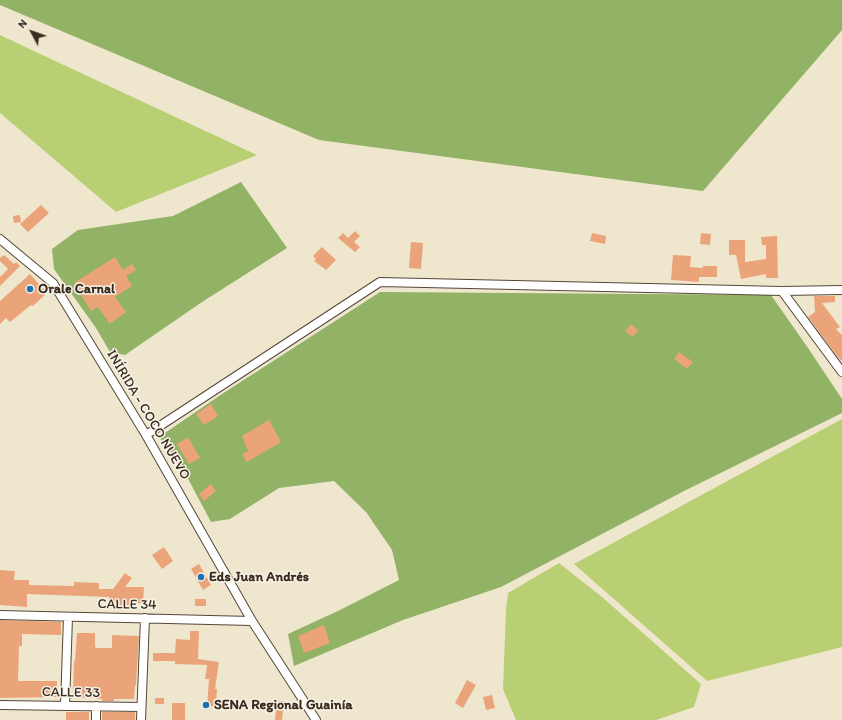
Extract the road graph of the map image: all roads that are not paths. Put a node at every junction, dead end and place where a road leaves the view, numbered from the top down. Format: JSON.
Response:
{"nodes":[{"id":1,"x":0,"y":239,"type":"edge"},
{"id":2,"x":842,"y":290,"type":"edge"},
{"id":3,"x":782,"y":291,"type":"junction"},
{"id":4,"x":842,"y":372,"type":"edge"},
{"id":5,"x":146,"y":435,"type":"junction"},
{"id":6,"x":0,"y":615,"type":"edge"},
{"id":7,"x":68,"y":617,"type":"junction"},
{"id":8,"x":145,"y":618,"type":"junction"},
{"id":9,"x":252,"y":621,"type":"junction"},
{"id":10,"x":0,"y":705,"type":"edge"},
{"id":11,"x":65,"y":706,"type":"junction"},
{"id":12,"x":96,"y":706,"type":"junction"},
{"id":13,"x":141,"y":707,"type":"junction"},
{"id":14,"x":96,"y":720,"type":"edge"},
{"id":15,"x":141,"y":720,"type":"edge"},
{"id":16,"x":316,"y":720,"type":"edge"}],
"edges":[{"from":1,"to":5,"type":"street","name":"INÍRIDA - COCO NUEVO"},
{"from":2,"to":3,"type":"street"},
{"from":3,"to":4,"type":"street"},
{"from":3,"to":5,"type":"street"},
{"from":5,"to":9,"type":"street","name":"INÍRIDA - COCO NUEVO"},
{"from":6,"to":7,"type":"street","name":"CALLE 34"},
{"from":7,"to":8,"type":"street","name":"CALLE 34"},
{"from":7,"to":11,"type":"street"},
{"from":8,"to":9,"type":"street","name":"CALLE 34"},
{"from":8,"to":13,"type":"street"},
{"from":9,"to":16,"type":"street","name":"INÍRIDA - COCO NUEVO"},
{"from":10,"to":11,"type":"street","name":"CALLE 33"},
{"from":11,"to":12,"type":"street","name":"CALLE 33"},
{"from":12,"to":13,"type":"street","name":"CALLE 33"},
{"from":12,"to":14,"type":"street"},
{"from":13,"to":15,"type":"street"}]}
